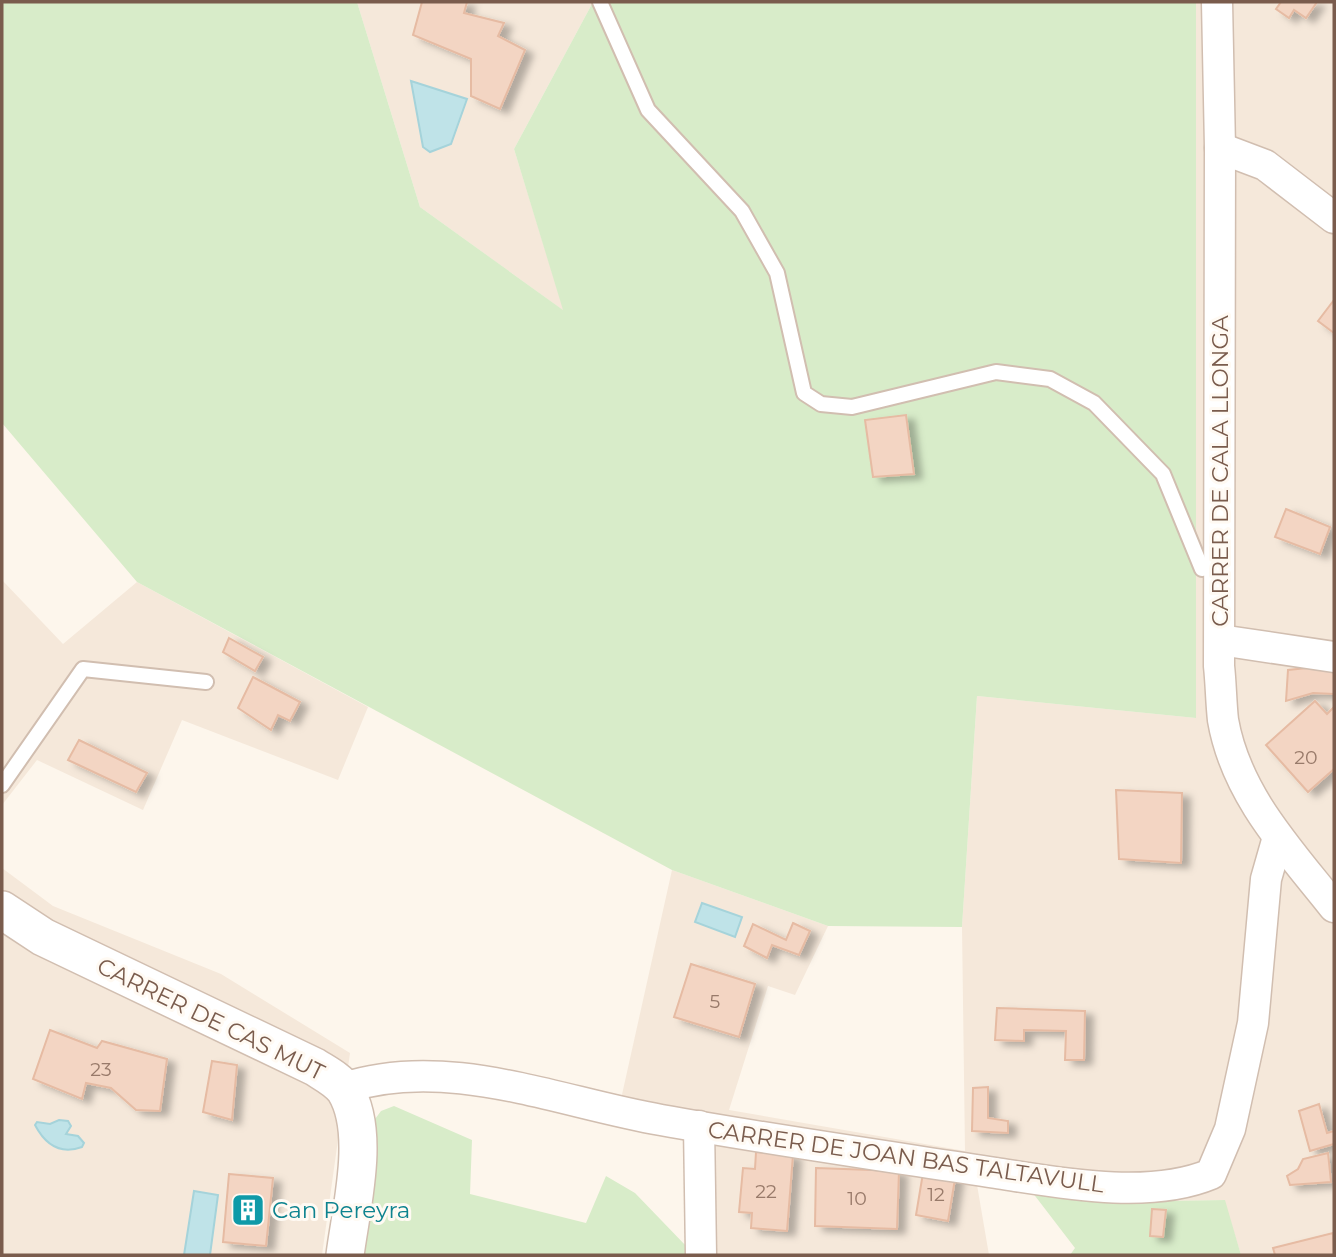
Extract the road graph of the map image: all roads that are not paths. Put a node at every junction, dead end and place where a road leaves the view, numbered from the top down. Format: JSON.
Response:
{"nodes":[{"id":1,"x":600,"y":2,"type":"edge"},
{"id":2,"x":1217,"y":2,"type":"edge"},
{"id":3,"x":1220,"y":148,"type":"junction"},
{"id":4,"x":1334,"y":218,"type":"edge"},
{"id":5,"x":1220,"y":564,"type":"junction"},
{"id":6,"x":1220,"y":640,"type":"junction"},
{"id":7,"x":1334,"y":657,"type":"edge"},
{"id":8,"x":206,"y":682,"type":"dead end"},
{"id":9,"x":2,"y":785,"type":"edge"},
{"id":10,"x":1278,"y":837,"type":"junction"},
{"id":11,"x":1334,"y":907,"type":"edge"},
{"id":12,"x":2,"y":910,"type":"edge"},
{"id":13,"x":344,"y":1088,"type":"junction"},
{"id":14,"x":699,"y":1126,"type":"junction"},
{"id":15,"x":345,"y":1255,"type":"edge"},
{"id":16,"x":701,"y":1255,"type":"edge"}],
"edges":[{"from":1,"to":5,"type":"lane"},
{"from":2,"to":3,"type":"street","name":"CARRER DE CALA LLONGA"},
{"from":3,"to":4,"type":"street"},
{"from":3,"to":5,"type":"street","name":"CARRER DE CALA LLONGA"},
{"from":5,"to":6,"type":"street","name":"CARRER DE CALA LLONGA"},
{"from":6,"to":7,"type":"street"},
{"from":6,"to":10,"type":"street","name":"CARRER DE CALA LLONGA"},
{"from":8,"to":9,"type":"lane"},
{"from":10,"to":11,"type":"street","name":"CARRER DE CALA LLONGA"},
{"from":10,"to":14,"type":"street","name":"CARRER DE JOAN BAS TALTAVULL"},
{"from":12,"to":13,"type":"street","name":"CARRER DE CAS MUT"},
{"from":13,"to":14,"type":"street","name":"CARRER DE JOAN BAS TALTAVULL"},
{"from":13,"to":15,"type":"street","name":"CARRER DE CAS MUT"},
{"from":14,"to":16,"type":"street"}]}
